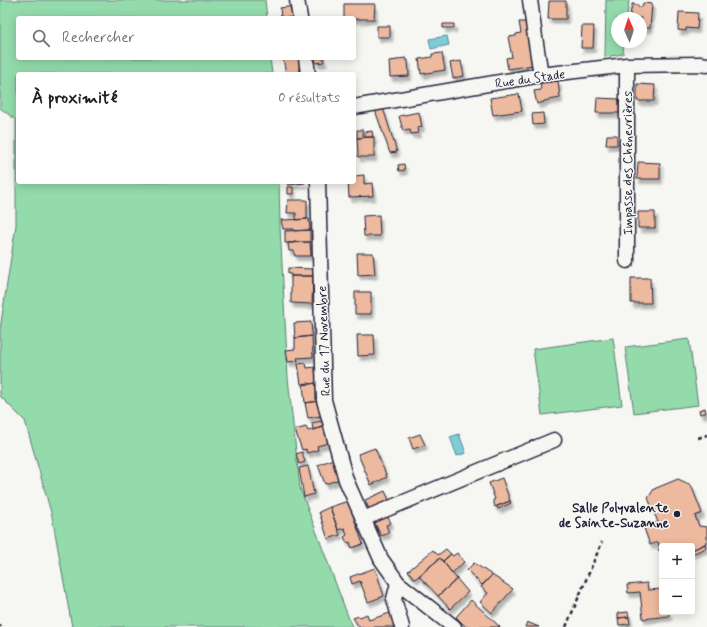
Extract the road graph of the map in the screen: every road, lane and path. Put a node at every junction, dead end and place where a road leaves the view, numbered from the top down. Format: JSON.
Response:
{"nodes":[{"id":1,"x":297,"y":0,"type":"edge"},
{"id":2,"x":530,"y":0,"type":"edge"},
{"id":3,"x":300,"y":16,"type":"edge"},
{"id":4,"x":306,"y":60,"type":"edge"},
{"id":5,"x":627,"y":65,"type":"junction"},
{"id":6,"x":707,"y":65,"type":"edge"},
{"id":7,"x":308,"y":72,"type":"edge"},
{"id":8,"x":541,"y":75,"type":"junction"},
{"id":9,"x":356,"y":107,"type":"edge"},
{"id":10,"x":318,"y":184,"type":"edge"},
{"id":11,"x":627,"y":261,"type":"dead end"},
{"id":12,"x":707,"y":435,"type":"edge"},
{"id":13,"x":698,"y":438,"type":"dead end"},
{"id":14,"x":554,"y":440,"type":"dead end"},
{"id":15,"x":363,"y":519,"type":"junction"},
{"id":16,"x":602,"y":542,"type":"dead end"},
{"id":17,"x":398,"y":583,"type":"junction"},
{"id":18,"x":402,"y":627,"type":"edge"},
{"id":19,"x":454,"y":627,"type":"edge"},
{"id":20,"x":566,"y":627,"type":"edge"}],
"edges":[{"from":1,"to":3,"type":"street"},
{"from":2,"to":8,"type":"street"},
{"from":4,"to":7,"type":"street"},
{"from":5,"to":6,"type":"street","name":"Rue du Stade"},
{"from":5,"to":8,"type":"street","name":"Rue du Stade"},
{"from":5,"to":11,"type":"street","name":"Impasse des Chénevrières"},
{"from":8,"to":9,"type":"street","name":"Rue du Stade"},
{"from":10,"to":15,"type":"street","name":"Rue du 17 Novembre"},
{"from":12,"to":13,"type":"path"},
{"from":14,"to":15,"type":"street"},
{"from":15,"to":17,"type":"street","name":"Rue du 17 Novembre"},
{"from":16,"to":20,"type":"path"},
{"from":17,"to":18,"type":"street"},
{"from":17,"to":19,"type":"street","name":"Rue du 17 Novembre"}]}
